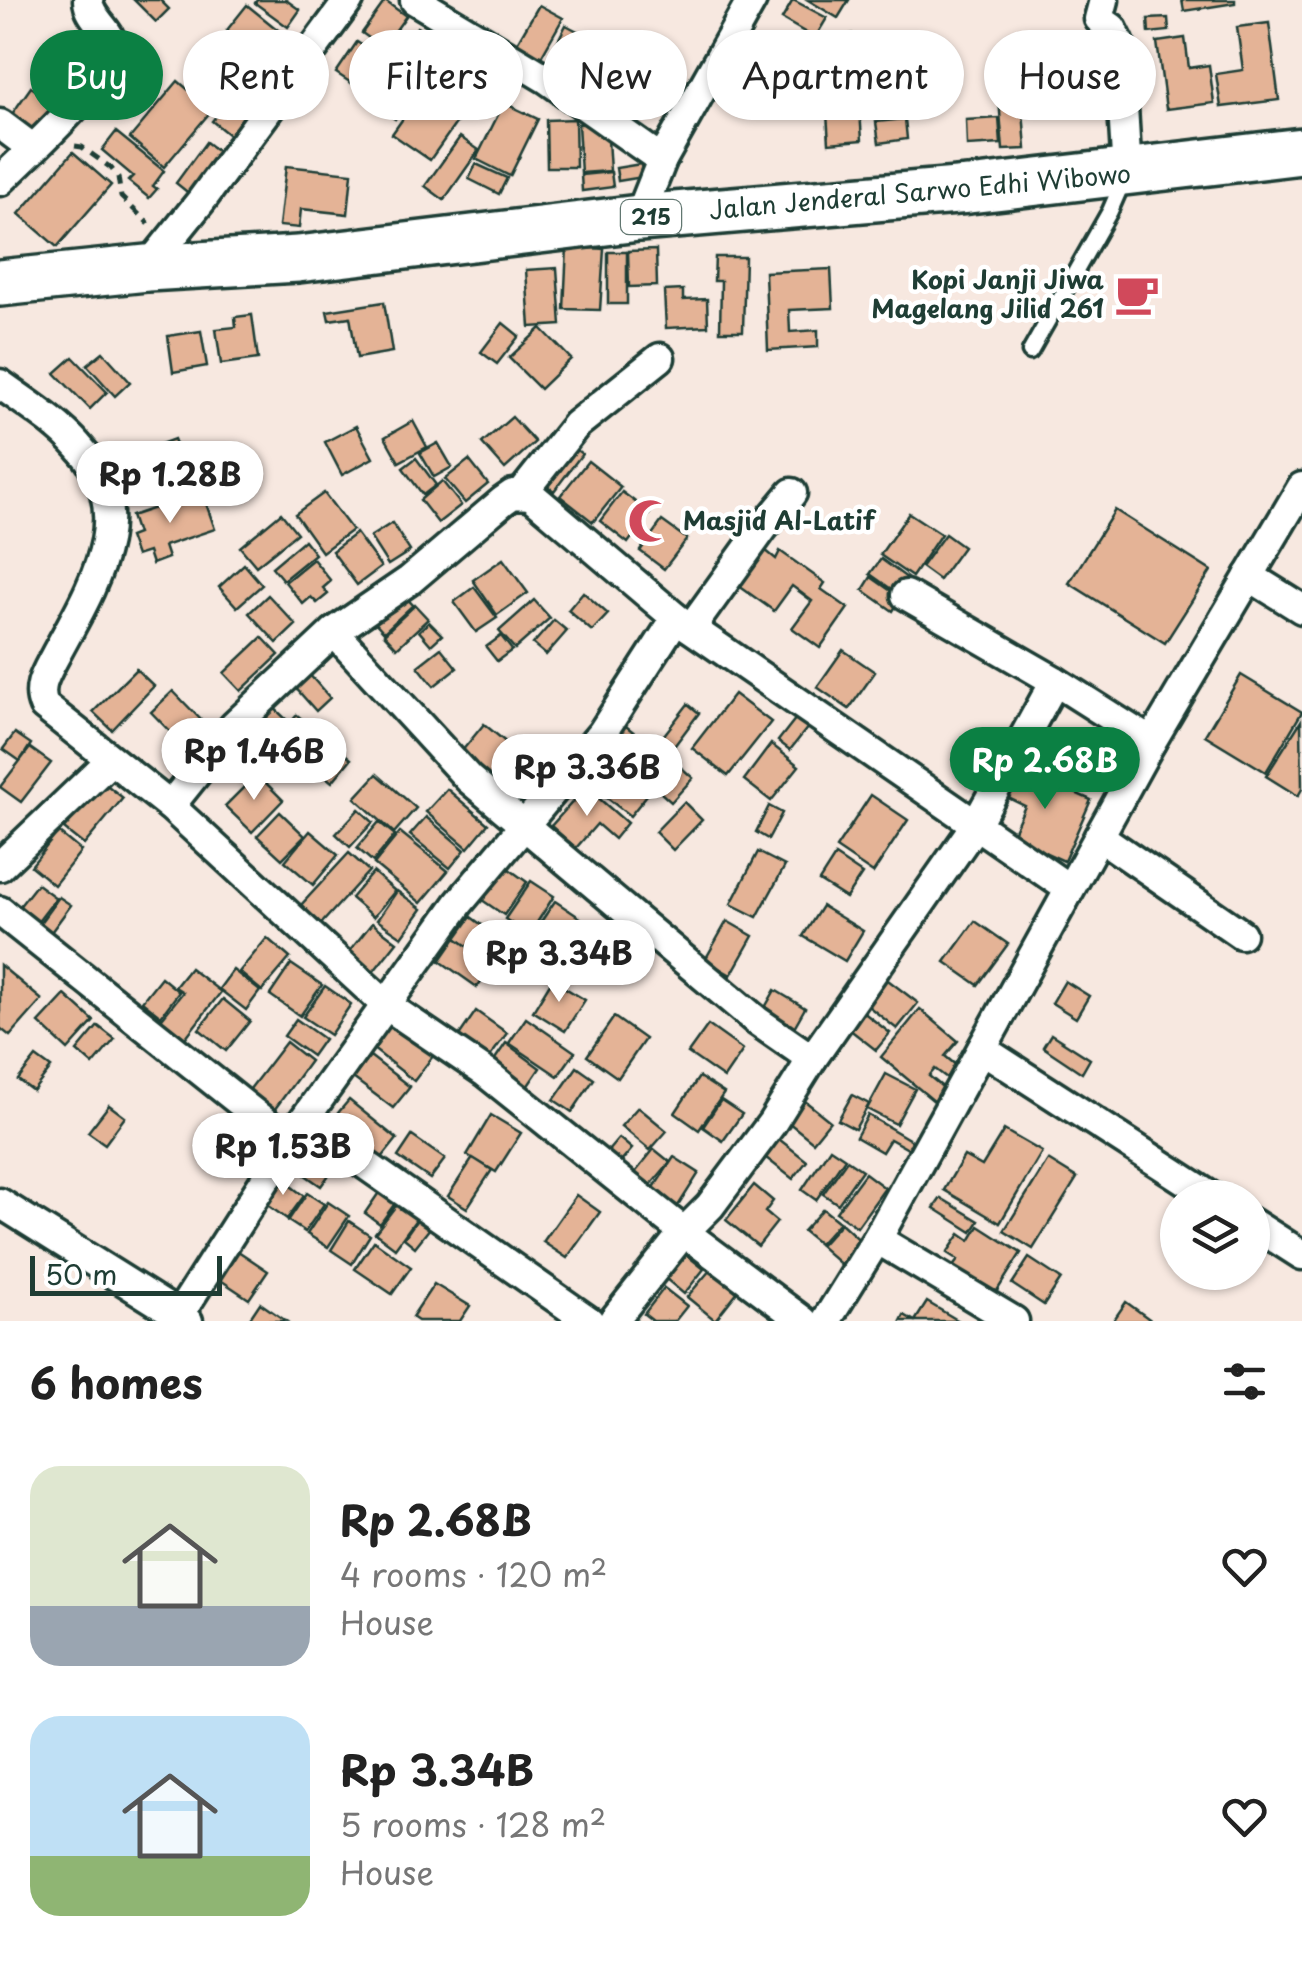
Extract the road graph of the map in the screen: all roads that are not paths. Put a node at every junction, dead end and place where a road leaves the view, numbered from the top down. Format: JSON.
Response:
{"nodes":[{"id":1,"x":88,"y":0,"type":"edge"},
{"id":2,"x":349,"y":0,"type":"edge"},
{"id":3,"x":416,"y":0,"type":"edge"},
{"id":4,"x":752,"y":0,"type":"edge"},
{"id":5,"x":1104,"y":0,"type":"edge"},
{"id":6,"x":0,"y":124,"type":"edge"},
{"id":7,"x":32,"y":148,"type":"junction"},
{"id":8,"x":1302,"y":151,"type":"edge"},
{"id":9,"x":662,"y":160,"type":"junction"},
{"id":10,"x":1127,"y":173,"type":"junction"},
{"id":11,"x":0,"y":181,"type":"edge"},
{"id":12,"x":639,"y":218,"type":"junction"},
{"id":13,"x":158,"y":255,"type":"junction"},
{"id":14,"x":0,"y":283,"type":"edge"},
{"id":15,"x":1030,"y":352,"type":"dead end"},
{"id":16,"x":660,"y":358,"type":"dead end"},
{"id":17,"x":0,"y":384,"type":"edge"},
{"id":18,"x":1302,"y":487,"type":"edge"},
{"id":19,"x":522,"y":493,"type":"junction"},
{"id":20,"x":792,"y":493,"type":"dead end"},
{"id":21,"x":1249,"y":576,"type":"junction"},
{"id":22,"x":906,"y":595,"type":"dead end"},
{"id":23,"x":1302,"y":609,"type":"edge"},
{"id":24,"x":683,"y":623,"type":"junction"},
{"id":25,"x":334,"y":632,"type":"junction"},
{"id":26,"x":1055,"y":681,"type":"junction"},
{"id":27,"x":1151,"y":742,"type":"junction"},
{"id":28,"x":110,"y":761,"type":"junction"},
{"id":29,"x":170,"y":806,"type":"junction"},
{"id":30,"x":976,"y":824,"type":"junction"},
{"id":31,"x":524,"y":826,"type":"junction"},
{"id":32,"x":1099,"y":836,"type":"junction"},
{"id":33,"x":0,"y":866,"type":"edge"},
{"id":34,"x":1068,"y":888,"type":"junction"},
{"id":35,"x":0,"y":911,"type":"edge"},
{"id":36,"x":1241,"y":934,"type":"dead end"},
{"id":37,"x":386,"y":1004,"type":"junction"},
{"id":38,"x":982,"y":1048,"type":"junction"},
{"id":39,"x":812,"y":1059,"type":"junction"},
{"id":40,"x":296,"y":1131,"type":"junction"},
{"id":41,"x":1185,"y":1180,"type":"edge"},
{"id":42,"x":0,"y":1203,"type":"edge"},
{"id":43,"x":684,"y":1232,"type":"junction"},
{"id":44,"x":1270,"y":1235,"type":"edge"},
{"id":45,"x":877,"y":1240,"type":"junction"},
{"id":46,"x":1302,"y":1255,"type":"edge"},
{"id":47,"x":181,"y":1319,"type":"edge"},
{"id":48,"x":589,"y":1321,"type":"edge"},
{"id":49,"x":613,"y":1321,"type":"edge"},
{"id":50,"x":803,"y":1321,"type":"edge"},
{"id":51,"x":826,"y":1321,"type":"edge"},
{"id":52,"x":1014,"y":1321,"type":"edge"}],
"edges":[{"from":1,"to":7,"type":"street"},
{"from":2,"to":13,"type":"street"},
{"from":3,"to":9,"type":"street"},
{"from":4,"to":9,"type":"street"},
{"from":5,"to":10,"type":"street"},
{"from":6,"to":7,"type":"street"},
{"from":7,"to":11,"type":"street"},
{"from":8,"to":10,"type":"main road","name":"Jalan Jenderal Sarwo Edhi Wibowo","number":"215"},
{"from":9,"to":12,"type":"street"},
{"from":10,"to":12,"type":"main road","name":"Jalan Jenderal Sarwo Edhi Wibowo","number":"215"},
{"from":10,"to":15,"type":"lane"},
{"from":12,"to":13,"type":"main road","name":"Jalan Jenderal Sarwo Edhi Wibowo","number":"215"},
{"from":13,"to":14,"type":"main road","name":"Jalan Jenderal Sarwo Edhi Wibowo","number":"215"},
{"from":16,"to":19,"type":"street"},
{"from":17,"to":28,"type":"street"},
{"from":18,"to":21,"type":"street"},
{"from":19,"to":24,"type":"street"},
{"from":19,"to":25,"type":"street"},
{"from":20,"to":24,"type":"street"},
{"from":21,"to":23,"type":"street"},
{"from":21,"to":27,"type":"street"},
{"from":22,"to":26,"type":"street"},
{"from":24,"to":30,"type":"street"},
{"from":24,"to":31,"type":"street"},
{"from":25,"to":29,"type":"street"},
{"from":25,"to":31,"type":"street"},
{"from":26,"to":27,"type":"street"},
{"from":26,"to":30,"type":"street"},
{"from":27,"to":32,"type":"street"},
{"from":28,"to":29,"type":"street"},
{"from":28,"to":33,"type":"street"},
{"from":29,"to":37,"type":"street"},
{"from":30,"to":34,"type":"street"},
{"from":30,"to":39,"type":"street"},
{"from":31,"to":37,"type":"street"},
{"from":31,"to":39,"type":"street"},
{"from":32,"to":34,"type":"street"},
{"from":32,"to":36,"type":"street"},
{"from":34,"to":38,"type":"street"},
{"from":35,"to":40,"type":"street"},
{"from":37,"to":40,"type":"street"},
{"from":37,"to":43,"type":"street"},
{"from":38,"to":41,"type":"street"},
{"from":38,"to":45,"type":"street"},
{"from":39,"to":43,"type":"street"},
{"from":40,"to":47,"type":"street"},
{"from":40,"to":48,"type":"street"},
{"from":42,"to":47,"type":"street"},
{"from":43,"to":49,"type":"street"},
{"from":43,"to":50,"type":"street"},
{"from":44,"to":46,"type":"street"},
{"from":45,"to":51,"type":"street"},
{"from":45,"to":52,"type":"street"}]}
